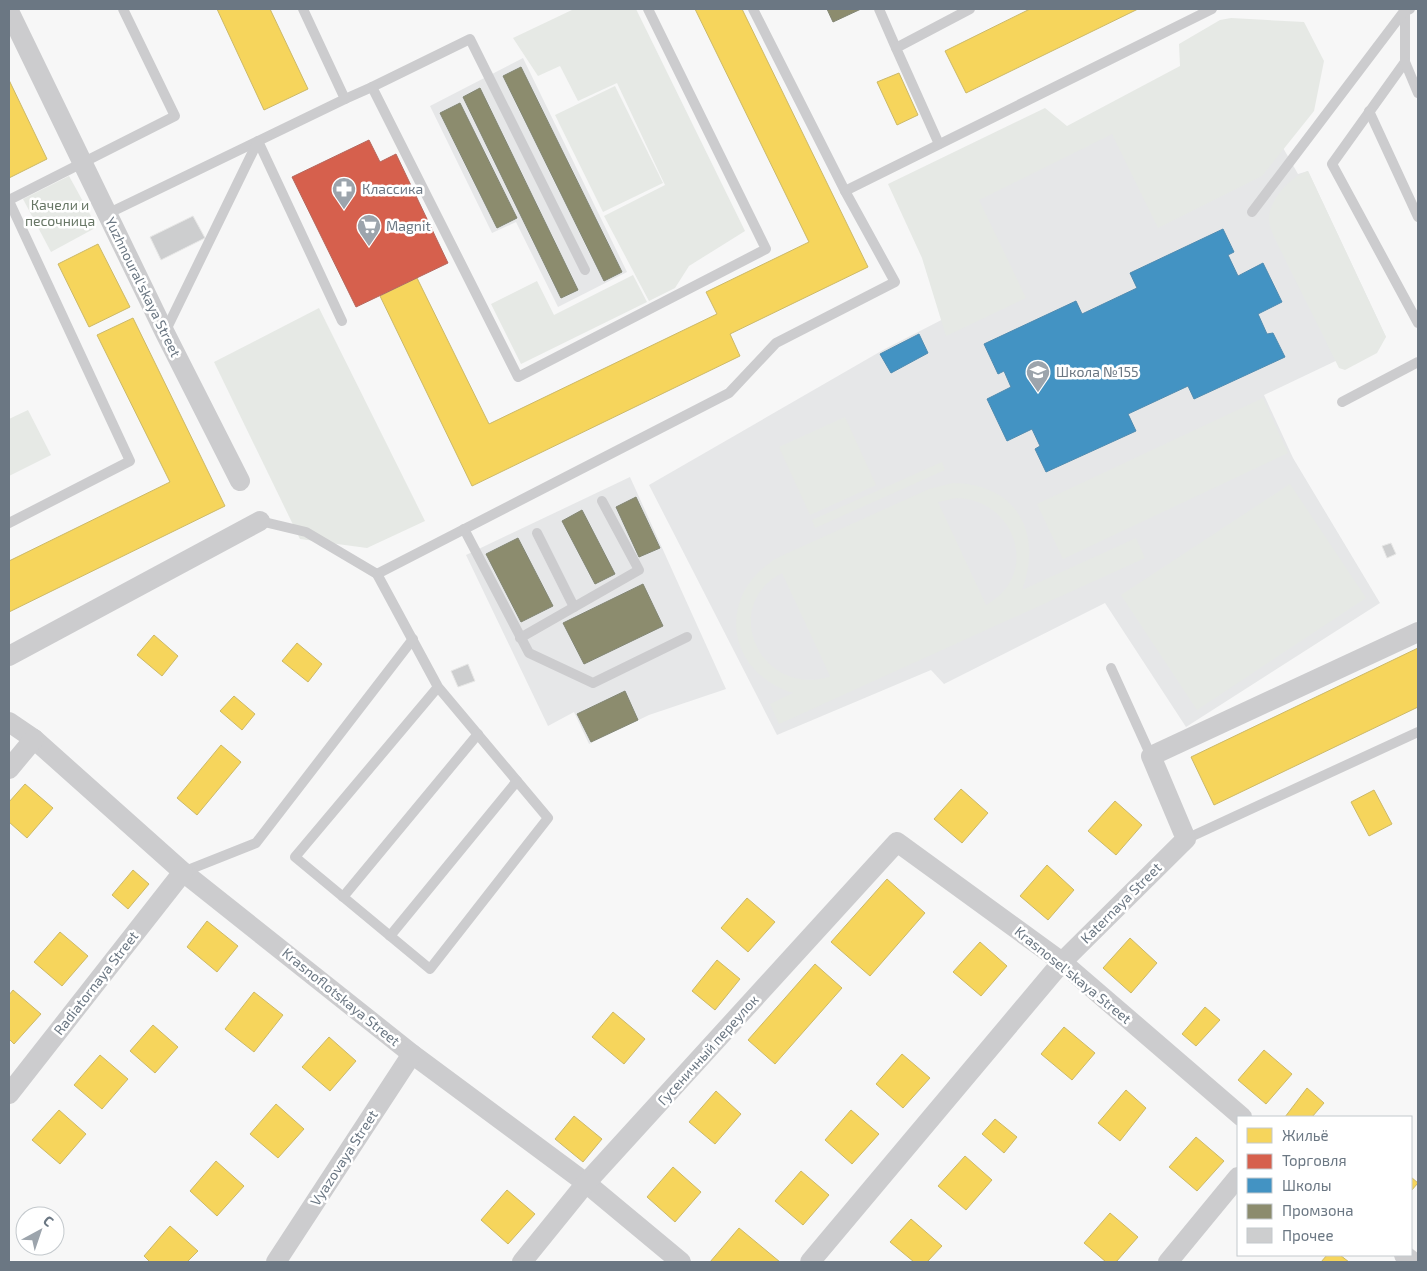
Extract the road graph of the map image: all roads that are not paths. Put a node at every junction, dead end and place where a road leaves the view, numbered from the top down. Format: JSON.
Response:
{"nodes":[{"id":1,"x":123,"y":9,"type":"edge"},
{"id":2,"x":303,"y":9,"type":"edge"},
{"id":3,"x":648,"y":9,"type":"edge"},
{"id":4,"x":754,"y":9,"type":"edge"},
{"id":5,"x":879,"y":9,"type":"edge"},
{"id":6,"x":970,"y":9,"type":"edge"},
{"id":7,"x":1212,"y":9,"type":"edge"},
{"id":8,"x":1406,"y":9,"type":"edge"},
{"id":9,"x":9,"y":11,"type":"edge"},
{"id":10,"x":896,"y":48,"type":"junction"},
{"id":11,"x":1405,"y":62,"type":"junction"},
{"id":12,"x":372,"y":87,"type":"junction"},
{"id":13,"x":1418,"y":93,"type":"edge"},
{"id":14,"x":345,"y":99,"type":"junction"},
{"id":15,"x":1369,"y":111,"type":"junction"},
{"id":16,"x":258,"y":141,"type":"junction"},
{"id":17,"x":940,"y":144,"type":"junction"},
{"id":18,"x":82,"y":163,"type":"junction"},
{"id":19,"x":845,"y":191,"type":"junction"},
{"id":20,"x":9,"y":200,"type":"edge"},
{"id":21,"x":1252,"y":212,"type":"dead end"},
{"id":22,"x":107,"y":214,"type":"junction"},
{"id":23,"x":1418,"y":217,"type":"edge"},
{"id":24,"x":585,"y":270,"type":"dead end"},
{"id":25,"x":342,"y":321,"type":"dead end"},
{"id":26,"x":1418,"y":323,"type":"edge"},
{"id":27,"x":165,"y":333,"type":"junction"},
{"id":28,"x":1418,"y":362,"type":"edge"},
{"id":29,"x":1342,"y":402,"type":"dead end"},
{"id":30,"x":240,"y":482,"type":"dead end"},
{"id":31,"x":602,"y":501,"type":"dead end"},
{"id":32,"x":260,"y":520,"type":"joint"},
{"id":33,"x":9,"y":522,"type":"edge"},
{"id":34,"x":464,"y":529,"type":"junction"},
{"id":35,"x":537,"y":533,"type":"dead end"},
{"id":36,"x":376,"y":574,"type":"junction"},
{"id":37,"x":574,"y":607,"type":"junction"},
{"id":38,"x":1418,"y":632,"type":"edge"},
{"id":39,"x":687,"y":637,"type":"dead end"},
{"id":40,"x":520,"y":638,"type":"junction"},
{"id":41,"x":413,"y":639,"type":"junction"},
{"id":42,"x":9,"y":656,"type":"edge"},
{"id":43,"x":1111,"y":668,"type":"dead end"},
{"id":44,"x":438,"y":687,"type":"junction"},
{"id":45,"x":9,"y":722,"type":"edge"},
{"id":46,"x":1418,"y":732,"type":"edge"},
{"id":47,"x":478,"y":734,"type":"junction"},
{"id":48,"x":34,"y":739,"type":"junction"},
{"id":49,"x":1151,"y":756,"type":"junction"},
{"id":50,"x":9,"y":769,"type":"edge"},
{"id":51,"x":517,"y":781,"type":"junction"},
{"id":52,"x":1186,"y":839,"type":"junction"},
{"id":53,"x":897,"y":842,"type":"joint"},
{"id":54,"x":184,"y":872,"type":"junction"},
{"id":55,"x":343,"y":897,"type":"junction"},
{"id":56,"x":390,"y":936,"type":"junction"},
{"id":57,"x":1062,"y":962,"type":"junction"},
{"id":58,"x":412,"y":1054,"type":"junction"},
{"id":59,"x":9,"y":1094,"type":"edge"},
{"id":60,"x":1241,"y":1116,"type":"edge"},
{"id":61,"x":1237,"y":1178,"type":"edge"},
{"id":62,"x":586,"y":1184,"type":"junction"},
{"id":63,"x":276,"y":1262,"type":"edge"},
{"id":64,"x":522,"y":1262,"type":"edge"},
{"id":65,"x":681,"y":1262,"type":"edge"},
{"id":66,"x":810,"y":1262,"type":"edge"},
{"id":67,"x":1168,"y":1262,"type":"edge"}],
"edges":[{"from":1,"to":18,"type":"lane"},
{"from":2,"to":14,"type":"lane"},
{"from":3,"to":12,"type":"lane"},
{"from":4,"to":19,"type":"lane"},
{"from":5,"to":10,"type":"lane"},
{"from":6,"to":10,"type":"lane"},
{"from":7,"to":17,"type":"lane"},
{"from":8,"to":11,"type":"lane"},
{"from":8,"to":21,"type":"lane"},
{"from":9,"to":18,"type":"street","name":"Yuzhnoural'skaya Street"},
{"from":10,"to":17,"type":"lane"},
{"from":11,"to":13,"type":"lane"},
{"from":11,"to":15,"type":"lane"},
{"from":12,"to":14,"type":"lane"},
{"from":12,"to":24,"type":"lane"},
{"from":14,"to":16,"type":"lane"},
{"from":15,"to":23,"type":"lane"},
{"from":15,"to":26,"type":"lane"},
{"from":16,"to":22,"type":"lane"},
{"from":16,"to":25,"type":"lane"},
{"from":16,"to":27,"type":"lane"},
{"from":17,"to":19,"type":"lane"},
{"from":18,"to":20,"type":"lane"},
{"from":18,"to":22,"type":"street","name":"Yuzhnoural'skaya Street"},
{"from":19,"to":34,"type":"lane"},
{"from":20,"to":33,"type":"lane"},
{"from":22,"to":27,"type":"street","name":"Yuzhnoural'skaya Street"},
{"from":27,"to":30,"type":"street","name":"Yuzhnoural'skaya Street"},
{"from":28,"to":29,"type":"lane"},
{"from":31,"to":37,"type":"lane"},
{"from":32,"to":36,"type":"lane"},
{"from":32,"to":42,"type":"street"},
{"from":34,"to":36,"type":"lane"},
{"from":34,"to":40,"type":"lane"},
{"from":35,"to":37,"type":"lane"},
{"from":36,"to":41,"type":"lane"},
{"from":37,"to":40,"type":"lane"},
{"from":38,"to":49,"type":"street"},
{"from":39,"to":40,"type":"lane"},
{"from":41,"to":44,"type":"lane"},
{"from":41,"to":54,"type":"lane"},
{"from":43,"to":49,"type":"lane"},
{"from":44,"to":47,"type":"lane"},
{"from":44,"to":55,"type":"lane"},
{"from":45,"to":48,"type":"street","name":"Krasnoflotskaya Street"},
{"from":46,"to":52,"type":"lane"},
{"from":47,"to":51,"type":"lane"},
{"from":47,"to":55,"type":"lane"},
{"from":48,"to":50,"type":"street"},
{"from":48,"to":54,"type":"street","name":"Krasnoflotskaya Street"},
{"from":49,"to":52,"type":"street"},
{"from":51,"to":56,"type":"lane"},
{"from":51,"to":56,"type":"lane"},
{"from":52,"to":57,"type":"street","name":"Katernaya Street"},
{"from":53,"to":57,"type":"street","name":"Krasnosel'skaya Street"},
{"from":53,"to":62,"type":"street","name":"Гусеничный переулок"},
{"from":54,"to":58,"type":"street","name":"Krasnoflotskaya Street"},
{"from":54,"to":59,"type":"street","name":"Radiatornaya Street"},
{"from":55,"to":56,"type":"lane"},
{"from":57,"to":60,"type":"street","name":"Krasnosel'skaya Street"},
{"from":57,"to":66,"type":"street","name":"Katernaya Street"},
{"from":58,"to":62,"type":"street","name":"Krasnoflotskaya Street"},
{"from":58,"to":63,"type":"street","name":"Vyazovaya Street"},
{"from":61,"to":67,"type":"street"},
{"from":62,"to":64,"type":"street","name":"Гусеничный переулок"},
{"from":62,"to":65,"type":"street","name":"Krasnoflotskaya Street"}]}
